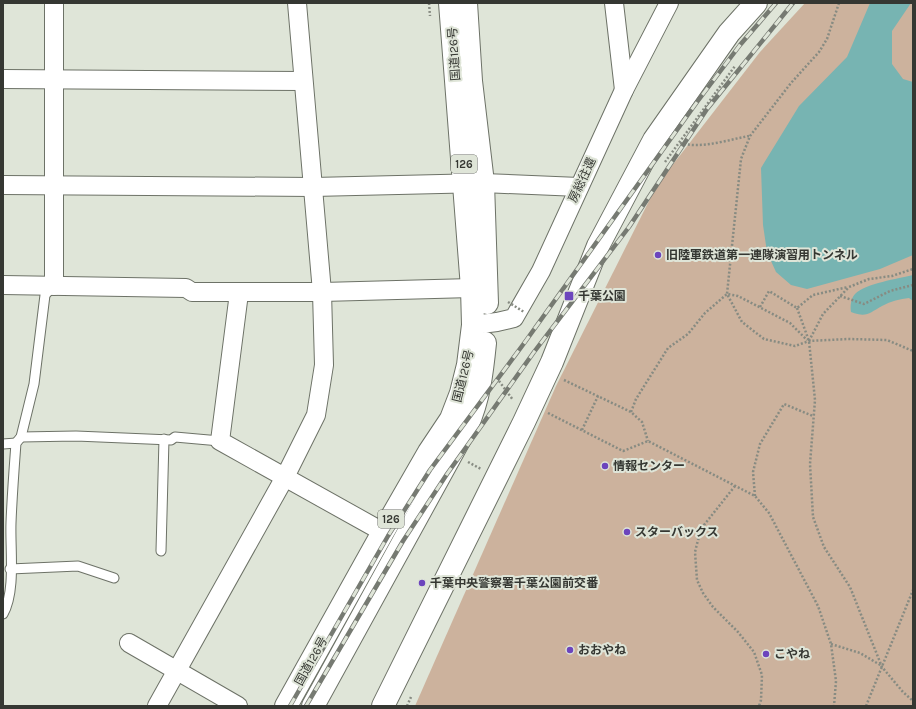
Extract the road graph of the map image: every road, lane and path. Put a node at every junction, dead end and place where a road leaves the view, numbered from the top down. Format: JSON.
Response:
{"nodes":[{"id":1,"x":54,"y":3,"type":"edge"},
{"id":2,"x":297,"y":3,"type":"edge"},
{"id":3,"x":450,"y":3,"type":"edge"},
{"id":4,"x":466,"y":3,"type":"edge"},
{"id":5,"x":614,"y":3,"type":"edge"},
{"id":6,"x":669,"y":3,"type":"edge"},
{"id":7,"x":756,"y":3,"type":"edge"},
{"id":8,"x":839,"y":3,"type":"edge"},
{"id":9,"x":735,"y":66,"type":"dead end"},
{"id":10,"x":3,"y":79,"type":"edge"},
{"id":11,"x":54,"y":80,"type":"junction"},
{"id":12,"x":303,"y":81,"type":"junction"},
{"id":13,"x":624,"y":90,"type":"junction"},
{"id":14,"x":750,"y":136,"type":"junction"},
{"id":15,"x":680,"y":143,"type":"junction"},
{"id":16,"x":662,"y":167,"type":"dead end"},
{"id":17,"x":474,"y":183,"type":"junction"},
{"id":18,"x":3,"y":185,"type":"edge"},
{"id":19,"x":54,"y":186,"type":"junction"},
{"id":20,"x":313,"y":187,"type":"junction"},
{"id":21,"x":579,"y":187,"type":"junction"},
{"id":22,"x":913,"y":269,"type":"edge"},
{"id":23,"x":3,"y":285,"type":"edge"},
{"id":24,"x":913,"y":285,"type":"edge"},
{"id":25,"x":54,"y":286,"type":"junction"},
{"id":26,"x":849,"y":287,"type":"junction"},
{"id":27,"x":472,"y":288,"type":"junction"},
{"id":28,"x":322,"y":292,"type":"junction"},
{"id":29,"x":239,"y":293,"type":"junction"},
{"id":30,"x":727,"y":294,"type":"junction"},
{"id":31,"x":840,"y":296,"type":"junction"},
{"id":32,"x":508,"y":302,"type":"dead end"},
{"id":33,"x":760,"y":307,"type":"junction"},
{"id":34,"x":798,"y":308,"type":"junction"},
{"id":35,"x":524,"y":312,"type":"dead end"},
{"id":36,"x":480,"y":324,"type":"junction"},
{"id":37,"x":808,"y":341,"type":"junction"},
{"id":38,"x":913,"y":351,"type":"edge"},
{"id":39,"x":495,"y":376,"type":"dead end"},
{"id":40,"x":558,"y":377,"type":"dead end"},
{"id":41,"x":598,"y":396,"type":"junction"},
{"id":42,"x":517,"y":405,"type":"dead end"},
{"id":43,"x":545,"y":411,"type":"dead end"},
{"id":44,"x":631,"y":412,"type":"junction"},
{"id":45,"x":813,"y":416,"type":"junction"},
{"id":46,"x":582,"y":430,"type":"junction"},
{"id":47,"x":164,"y":439,"type":"junction"},
{"id":48,"x":18,"y":440,"type":"junction"},
{"id":49,"x":220,"y":441,"type":"junction"},
{"id":50,"x":648,"y":441,"type":"junction"},
{"id":51,"x":3,"y":444,"type":"edge"},
{"id":52,"x":466,"y":461,"type":"dead end"},
{"id":53,"x":484,"y":470,"type":"dead end"},
{"id":54,"x":285,"y":477,"type":"junction"},
{"id":55,"x":735,"y":486,"type":"junction"},
{"id":56,"x":755,"y":496,"type":"junction"},
{"id":57,"x":383,"y":532,"type":"junction"},
{"id":58,"x":161,"y":551,"type":"dead end"},
{"id":59,"x":7,"y":558,"type":"edge"},
{"id":60,"x":10,"y":569,"type":"junction"},
{"id":61,"x":114,"y":578,"type":"dead end"},
{"id":62,"x":913,"y":590,"type":"edge"},
{"id":63,"x":3,"y":614,"type":"edge"},
{"id":64,"x":129,"y":643,"type":"dead end"},
{"id":65,"x":831,"y":644,"type":"junction"},
{"id":66,"x":882,"y":667,"type":"junction"},
{"id":67,"x":178,"y":671,"type":"junction"},
{"id":68,"x":913,"y":701,"type":"edge"},
{"id":69,"x":157,"y":706,"type":"edge"},
{"id":70,"x":238,"y":706,"type":"edge"},
{"id":71,"x":286,"y":706,"type":"edge"},
{"id":72,"x":313,"y":706,"type":"edge"},
{"id":73,"x":383,"y":706,"type":"edge"},
{"id":74,"x":759,"y":706,"type":"edge"},
{"id":75,"x":834,"y":706,"type":"edge"},
{"id":76,"x":866,"y":706,"type":"edge"}],
"edges":[{"from":1,"to":11,"type":"street"},
{"from":2,"to":12,"type":"street"},
{"from":3,"to":17,"type":"main road","name":"国道126号","number":"126"},
{"from":4,"to":17,"type":"main road","name":"国道126号","number":"126"},
{"from":5,"to":13,"type":"street"},
{"from":6,"to":13,"type":"street","name":"房総往還"},
{"from":7,"to":73,"type":"main road"},
{"from":8,"to":14,"type":"path"},
{"from":9,"to":15,"type":"path"},
{"from":10,"to":11,"type":"street"},
{"from":11,"to":12,"type":"street"},
{"from":11,"to":19,"type":"street"},
{"from":12,"to":20,"type":"street"},
{"from":13,"to":21,"type":"street","name":"房総往還"},
{"from":14,"to":15,"type":"path"},
{"from":14,"to":30,"type":"path"},
{"from":15,"to":16,"type":"path"},
{"from":17,"to":20,"type":"street"},
{"from":17,"to":21,"type":"street"},
{"from":17,"to":27,"type":"main road","name":"国道126号","number":"126"},
{"from":17,"to":36,"type":"main road","name":"国道126号","number":"126"},
{"from":18,"to":19,"type":"street"},
{"from":19,"to":20,"type":"street"},
{"from":19,"to":25,"type":"street"},
{"from":20,"to":28,"type":"street"},
{"from":21,"to":36,"type":"street","name":"房総往還"},
{"from":22,"to":26,"type":"path"},
{"from":23,"to":25,"type":"street"},
{"from":24,"to":31,"type":"path"},
{"from":25,"to":29,"type":"street"},
{"from":25,"to":48,"type":"lane"},
{"from":26,"to":31,"type":"path"},
{"from":26,"to":34,"type":"path"},
{"from":27,"to":28,"type":"street"},
{"from":27,"to":36,"type":"main road","name":"国道126号","number":"126"},
{"from":28,"to":29,"type":"street"},
{"from":28,"to":54,"type":"street"},
{"from":29,"to":49,"type":"street"},
{"from":30,"to":33,"type":"path"},
{"from":30,"to":37,"type":"path"},
{"from":30,"to":44,"type":"path"},
{"from":31,"to":37,"type":"path"},
{"from":32,"to":35,"type":"path","bridge":true},
{"from":33,"to":34,"type":"path"},
{"from":33,"to":37,"type":"path"},
{"from":34,"to":37,"type":"path"},
{"from":36,"to":57,"type":"main road","name":"国道126号","number":"126"},
{"from":36,"to":72,"type":"main road","name":"国道126号","number":"126"},
{"from":37,"to":38,"type":"path"},
{"from":37,"to":45,"type":"path"},
{"from":39,"to":42,"type":"path"},
{"from":40,"to":41,"type":"path"},
{"from":41,"to":44,"type":"path"},
{"from":41,"to":46,"type":"path"},
{"from":43,"to":46,"type":"path"},
{"from":44,"to":50,"type":"path"},
{"from":45,"to":56,"type":"path"},
{"from":45,"to":66,"type":"path"},
{"from":46,"to":50,"type":"path"},
{"from":47,"to":48,"type":"lane"},
{"from":47,"to":49,"type":"lane"},
{"from":47,"to":58,"type":"lane"},
{"from":48,"to":51,"type":"lane"},
{"from":48,"to":59,"type":"lane"},
{"from":49,"to":54,"type":"street"},
{"from":50,"to":55,"type":"path"},
{"from":52,"to":53,"type":"path"},
{"from":54,"to":57,"type":"street"},
{"from":54,"to":67,"type":"street"},
{"from":55,"to":56,"type":"path"},
{"from":55,"to":74,"type":"path"},
{"from":56,"to":65,"type":"path"},
{"from":57,"to":71,"type":"main road","name":"国道126号","number":"126"},
{"from":59,"to":60,"type":"lane"},
{"from":60,"to":61,"type":"lane"},
{"from":60,"to":63,"type":"lane"},
{"from":62,"to":66,"type":"path"},
{"from":64,"to":67,"type":"street"},
{"from":65,"to":66,"type":"path"},
{"from":65,"to":75,"type":"path"},
{"from":66,"to":68,"type":"path"},
{"from":66,"to":76,"type":"path"},
{"from":67,"to":69,"type":"street"},
{"from":67,"to":70,"type":"street"}]}
